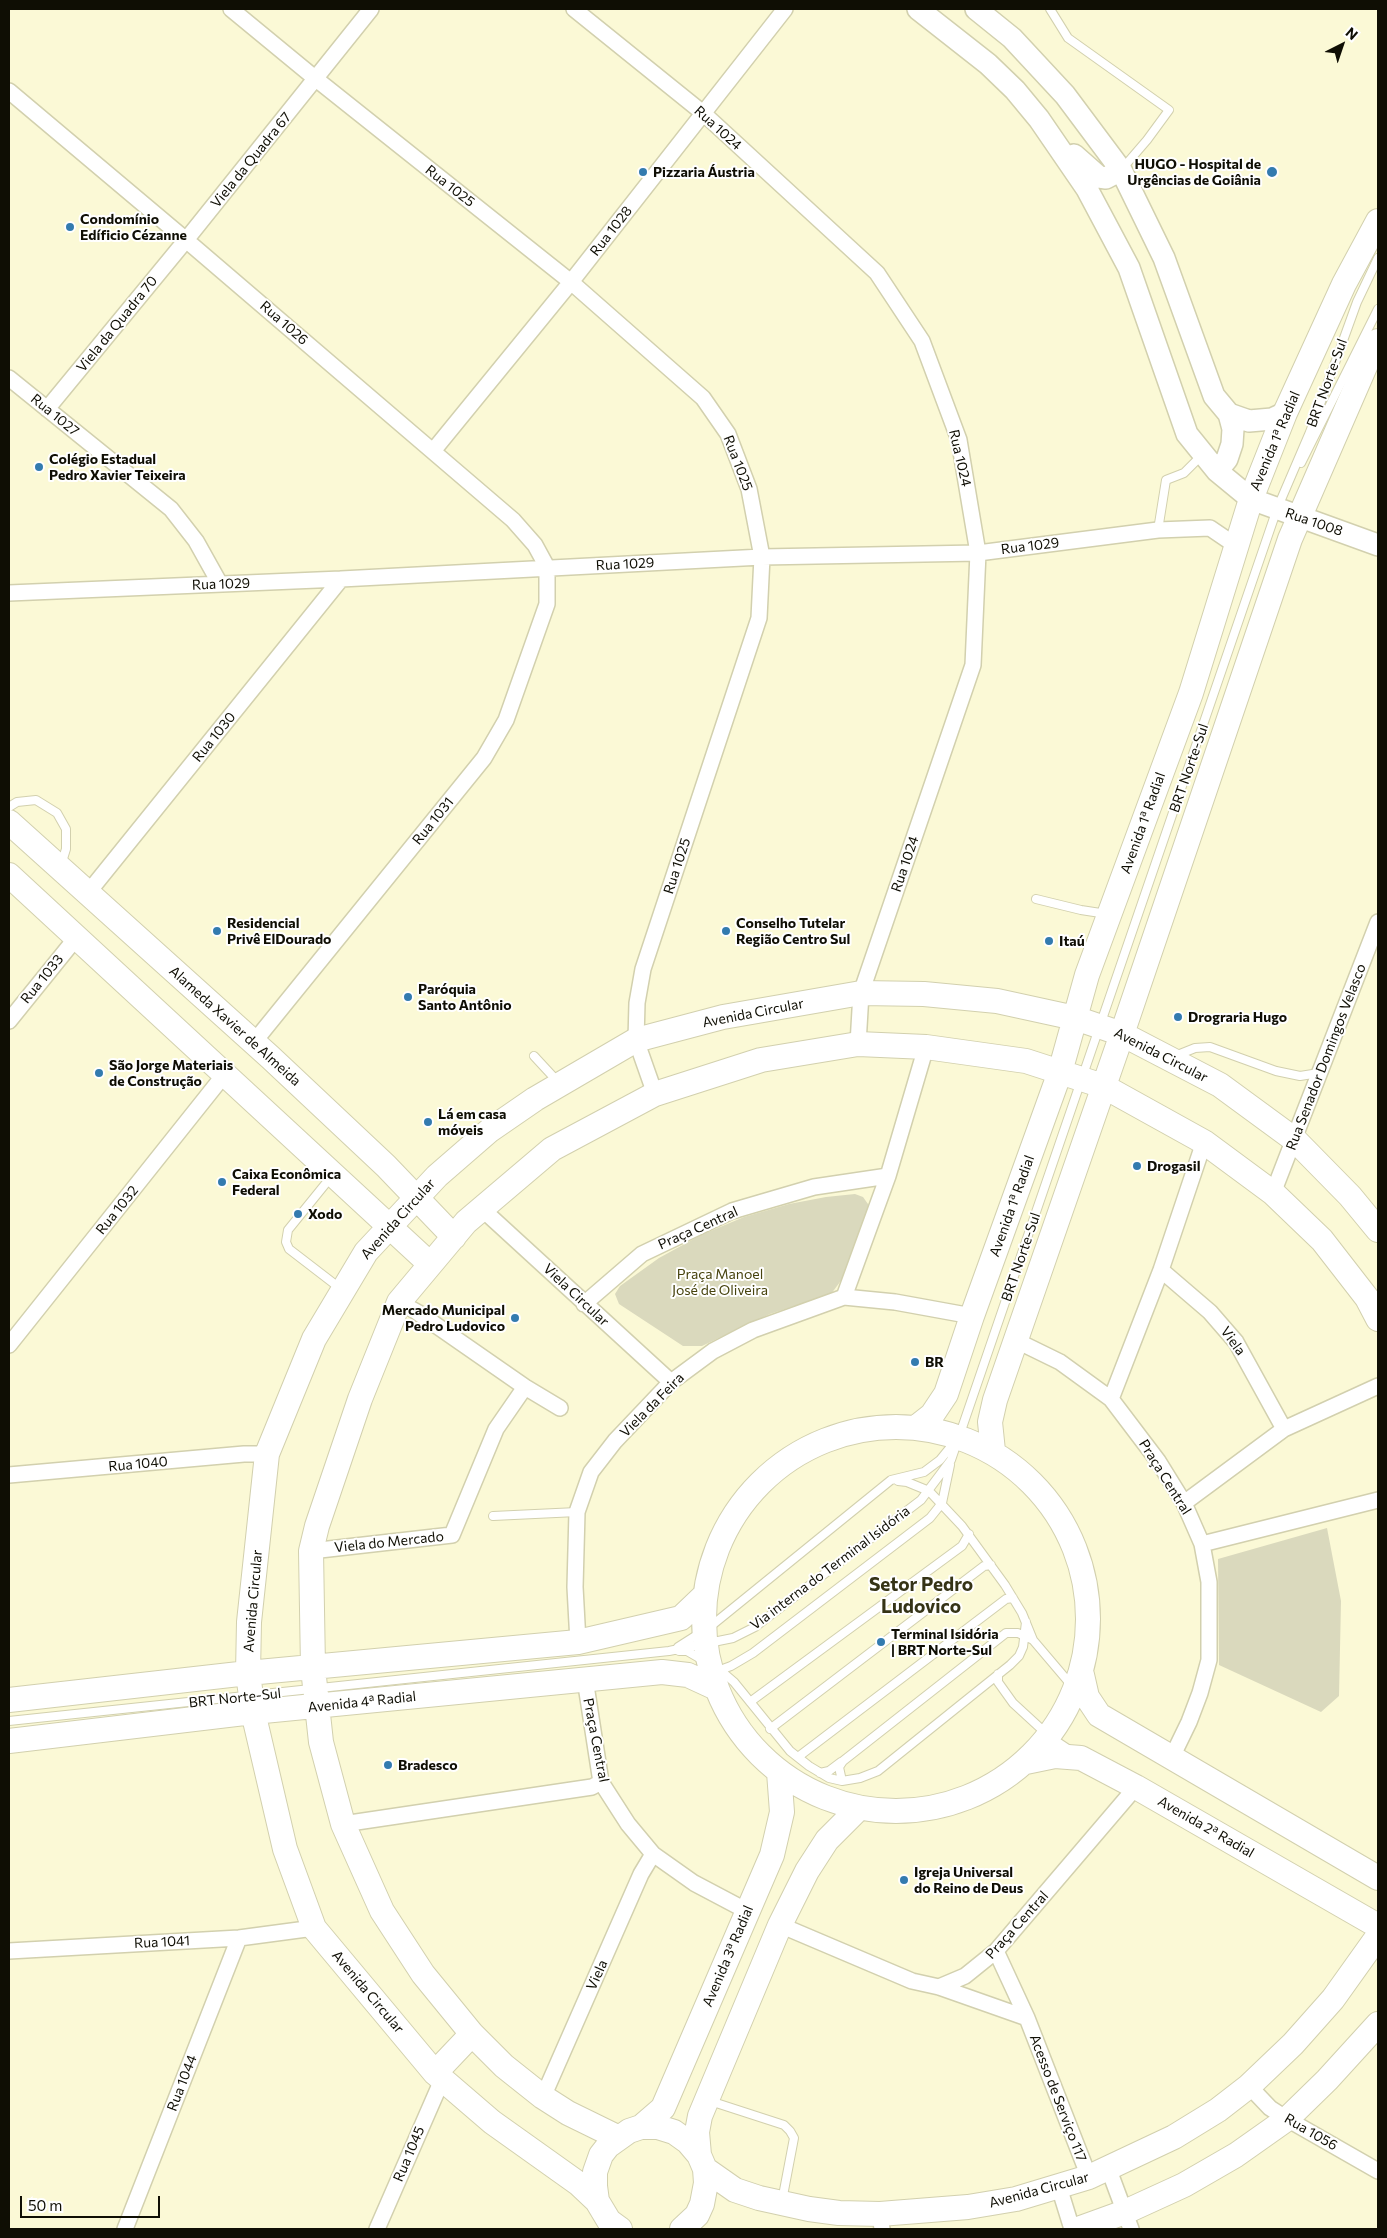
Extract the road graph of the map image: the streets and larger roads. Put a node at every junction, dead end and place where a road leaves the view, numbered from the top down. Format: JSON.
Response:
{"nodes":[{"id":1,"x":231,"y":9,"type":"edge"},
{"id":2,"x":371,"y":9,"type":"edge"},
{"id":3,"x":574,"y":9,"type":"edge"},
{"id":4,"x":785,"y":9,"type":"edge"},
{"id":5,"x":918,"y":9,"type":"edge"},
{"id":6,"x":976,"y":9,"type":"edge"},
{"id":7,"x":316,"y":79,"type":"junction"},
{"id":8,"x":9,"y":91,"type":"edge"},
{"id":9,"x":703,"y":113,"type":"junction"},
{"id":10,"x":1039,"y":119,"type":"junction"},
{"id":11,"x":1121,"y":170,"type":"junction"},
{"id":12,"x":1378,"y":221,"type":"edge"},
{"id":13,"x":186,"y":240,"type":"junction"},
{"id":14,"x":571,"y":282,"type":"junction"},
{"id":15,"x":1378,"y":341,"type":"edge"},
{"id":16,"x":9,"y":378,"type":"edge"},
{"id":17,"x":47,"y":409,"type":"junction"},
{"id":18,"x":1286,"y":413,"type":"junction"},
{"id":19,"x":1229,"y":414,"type":"junction"},
{"id":20,"x":433,"y":450,"type":"junction"},
{"id":21,"x":1217,"y":471,"type":"junction"},
{"id":22,"x":1251,"y":498,"type":"junction"},
{"id":23,"x":1288,"y":512,"type":"junction"},
{"id":24,"x":1378,"y":544,"type":"edge"},
{"id":25,"x":1235,"y":545,"type":"junction"},
{"id":26,"x":978,"y":553,"type":"junction"},
{"id":27,"x":762,"y":558,"type":"junction"},
{"id":28,"x":547,"y":567,"type":"junction"},
{"id":29,"x":341,"y":579,"type":"junction"},
{"id":30,"x":220,"y":584,"type":"junction"},
{"id":31,"x":9,"y":593,"type":"edge"},
{"id":32,"x":9,"y":822,"type":"edge"},
{"id":33,"x":9,"y":875,"type":"edge"},
{"id":34,"x":87,"y":894,"type":"junction"},
{"id":35,"x":1378,"y":922,"type":"edge"},
{"id":36,"x":76,"y":938,"type":"junction"},
{"id":37,"x":861,"y":993,"type":"junction"},
{"id":38,"x":1075,"y":1018,"type":"junction"},
{"id":39,"x":9,"y":1021,"type":"edge"},
{"id":40,"x":1112,"y":1030,"type":"junction"},
{"id":41,"x":636,"y":1040,"type":"junction"},
{"id":42,"x":254,"y":1042,"type":"junction"},
{"id":43,"x":858,"y":1044,"type":"junction"},
{"id":44,"x":926,"y":1047,"type":"junction"},
{"id":45,"x":1060,"y":1072,"type":"junction"},
{"id":46,"x":224,"y":1075,"type":"junction"},
{"id":47,"x":1093,"y":1083,"type":"junction"},
{"id":48,"x":655,"y":1094,"type":"junction"},
{"id":49,"x":1295,"y":1140,"type":"junction"},
{"id":50,"x":1204,"y":1142,"type":"junction"},
{"id":51,"x":888,"y":1176,"type":"junction"},
{"id":52,"x":1273,"y":1193,"type":"junction"},
{"id":53,"x":416,"y":1197,"type":"junction"},
{"id":54,"x":481,"y":1208,"type":"junction"},
{"id":55,"x":390,"y":1226,"type":"junction"},
{"id":56,"x":1378,"y":1230,"type":"edge"},
{"id":57,"x":454,"y":1237,"type":"junction"},
{"id":58,"x":430,"y":1264,"type":"junction"},
{"id":59,"x":1161,"y":1270,"type":"junction"},
{"id":60,"x":844,"y":1296,"type":"junction"},
{"id":61,"x":399,"y":1302,"type":"junction"},
{"id":62,"x":584,"y":1304,"type":"junction"},
{"id":63,"x":972,"y":1316,"type":"junction"},
{"id":64,"x":1378,"y":1319,"type":"edge"},
{"id":65,"x":1015,"y":1340,"type":"junction"},
{"id":66,"x":9,"y":1345,"type":"edge"},
{"id":67,"x":671,"y":1382,"type":"junction"},
{"id":68,"x":1378,"y":1386,"type":"edge"},
{"id":69,"x":526,"y":1387,"type":"junction"},
{"id":70,"x":1111,"y":1399,"type":"junction"},
{"id":71,"x":560,"y":1408,"type":"dead end"},
{"id":72,"x":918,"y":1426,"type":"junction"},
{"id":73,"x":1284,"y":1429,"type":"junction"},
{"id":74,"x":992,"y":1451,"type":"junction"},
{"id":75,"x":267,"y":1454,"type":"junction"},
{"id":76,"x":9,"y":1475,"type":"edge"},
{"id":77,"x":1378,"y":1500,"type":"edge"},
{"id":78,"x":1184,"y":1503,"type":"junction"},
{"id":79,"x":1202,"y":1544,"type":"junction"},
{"id":80,"x":311,"y":1551,"type":"junction"},
{"id":81,"x":703,"y":1597,"type":"junction"},
{"id":82,"x":578,"y":1642,"type":"junction"},
{"id":83,"x":711,"y":1659,"type":"junction"},
{"id":84,"x":248,"y":1673,"type":"junction"},
{"id":85,"x":585,"y":1679,"type":"junction"},
{"id":86,"x":1079,"y":1682,"type":"junction"},
{"id":87,"x":314,"y":1688,"type":"junction"},
{"id":88,"x":9,"y":1700,"type":"edge"},
{"id":89,"x":252,"y":1704,"type":"junction"},
{"id":90,"x":9,"y":1741,"type":"edge"},
{"id":91,"x":1172,"y":1757,"type":"junction"},
{"id":92,"x":1026,"y":1762,"type":"junction"},
{"id":93,"x":779,"y":1772,"type":"junction"},
{"id":94,"x":601,"y":1782,"type":"junction"},
{"id":95,"x":1136,"y":1787,"type":"junction"},
{"id":96,"x":858,"y":1809,"type":"junction"},
{"id":97,"x":343,"y":1824,"type":"junction"},
{"id":98,"x":652,"y":1854,"type":"junction"},
{"id":99,"x":1378,"y":1878,"type":"edge"},
{"id":100,"x":747,"y":1911,"type":"junction"},
{"id":101,"x":780,"y":1925,"type":"junction"},
{"id":102,"x":1378,"y":1926,"type":"edge"},
{"id":103,"x":314,"y":1928,"type":"junction"},
{"id":104,"x":1378,"y":1936,"type":"edge"},
{"id":105,"x":239,"y":1938,"type":"junction"},
{"id":106,"x":996,"y":1951,"type":"junction"},
{"id":107,"x":9,"y":1952,"type":"edge"},
{"id":108,"x":939,"y":1987,"type":"junction"},
{"id":109,"x":1027,"y":2018,"type":"junction"},
{"id":110,"x":1378,"y":2024,"type":"edge"},
{"id":111,"x":472,"y":2034,"type":"junction"},
{"id":112,"x":438,"y":2076,"type":"junction"},
{"id":113,"x":1249,"y":2086,"type":"junction"},
{"id":114,"x":543,"y":2097,"type":"junction"},
{"id":115,"x":1287,"y":2120,"type":"junction"},
{"id":116,"x":641,"y":2128,"type":"junction"},
{"id":117,"x":617,"y":2137,"type":"junction"},
{"id":118,"x":702,"y":2162,"type":"junction"},
{"id":119,"x":1378,"y":2171,"type":"edge"},
{"id":120,"x":1099,"y":2173,"type":"junction"},
{"id":121,"x":1059,"y":2187,"type":"junction"},
{"id":122,"x":608,"y":2220,"type":"edge"},
{"id":123,"x":1128,"y":2221,"type":"edge"},
{"id":124,"x":881,"y":2222,"type":"edge"},
{"id":125,"x":125,"y":2229,"type":"edge"},
{"id":126,"x":377,"y":2229,"type":"edge"},
{"id":127,"x":682,"y":2229,"type":"edge"},
{"id":128,"x":1072,"y":2229,"type":"edge"},
{"id":129,"x":1078,"y":2229,"type":"edge"}],
"edges":[{"from":1,"to":7,"type":"street","name":"Rua 1025"},
{"from":2,"to":7,"type":"street","name":"Viela da Quadra 67"},
{"from":3,"to":9,"type":"street","name":"Rua 1024"},
{"from":4,"to":9,"type":"street","name":"Rua 1028"},
{"from":5,"to":10,"type":"main road"},
{"from":6,"to":11,"type":"main road"},
{"from":7,"to":13,"type":"street","name":"Viela da Quadra 67"},
{"from":7,"to":14,"type":"street","name":"Rua 1025"},
{"from":8,"to":13,"type":"street","name":"Rua 1026"},
{"from":9,"to":14,"type":"street","name":"Rua 1028"},
{"from":9,"to":26,"type":"street","name":"Rua 1024"},
{"from":10,"to":11,"type":"main road"},
{"from":10,"to":21,"type":"main road","name":"Rua 1008"},
{"from":11,"to":19,"type":"main road"},
{"from":12,"to":18,"type":"main road","name":"Avenida 1ª Radial"},
{"from":13,"to":17,"type":"street","name":"Viela da Quadra 70"},
{"from":13,"to":20,"type":"street","name":"Rua 1026"},
{"from":14,"to":20,"type":"street","name":"Rua 1028"},
{"from":14,"to":27,"type":"street","name":"Rua 1025"},
{"from":15,"to":23,"type":"main road"},
{"from":16,"to":17,"type":"street","name":"Rua 1027"},
{"from":17,"to":30,"type":"street","name":"Rua 1027"},
{"from":18,"to":19,"type":"main road"},
{"from":18,"to":22,"type":"main road","name":"Avenida 1ª Radial"},
{"from":19,"to":21,"type":"main road"},
{"from":20,"to":28,"type":"street","name":"Rua 1026"},
{"from":21,"to":22,"type":"main road","name":"Rua 1008"},
{"from":22,"to":23,"type":"main road","name":"Rua 1008"},
{"from":22,"to":25,"type":"main road","name":"Avenida 1ª Radial"},
{"from":23,"to":24,"type":"main road","name":"Rua 1008"},
{"from":23,"to":40,"type":"main road"},
{"from":25,"to":26,"type":"street","name":"Rua 1029"},
{"from":25,"to":38,"type":"main road","name":"Avenida 1ª Radial"},
{"from":26,"to":27,"type":"street","name":"Rua 1029"},
{"from":26,"to":37,"type":"street","name":"Rua 1024"},
{"from":27,"to":28,"type":"street","name":"Rua 1029"},
{"from":27,"to":41,"type":"street","name":"Rua 1025"},
{"from":28,"to":29,"type":"street","name":"Rua 1029"},
{"from":28,"to":42,"type":"street","name":"Rua 1031"},
{"from":29,"to":30,"type":"street","name":"Rua 1029"},
{"from":29,"to":34,"type":"street","name":"Rua 1030"},
{"from":30,"to":31,"type":"street","name":"Rua 1029"},
{"from":32,"to":34,"type":"main road","name":"Alameda Xavier de Almeida"},
{"from":33,"to":36,"type":"main road"},
{"from":34,"to":42,"type":"main road","name":"Alameda Xavier de Almeida"},
{"from":35,"to":49,"type":"street","name":"Rua Senador Domingos Velasco"},
{"from":36,"to":39,"type":"street","name":"Rua 1033"},
{"from":36,"to":46,"type":"main road"},
{"from":37,"to":38,"type":"main road","name":"Avenida Circular"},
{"from":37,"to":41,"type":"main road","name":"Avenida Circular"},
{"from":37,"to":43,"type":"street","name":"Rua 1024"},
{"from":38,"to":40,"type":"main road","name":"Avenida Circular"},
{"from":38,"to":45,"type":"main road","name":"Avenida 1ª Radial"},
{"from":40,"to":47,"type":"main road"},
{"from":40,"to":49,"type":"main road","name":"Avenida Circular"},
{"from":41,"to":48,"type":"street","name":"Rua 1025"},
{"from":41,"to":53,"type":"main road","name":"Avenida Circular"},
{"from":42,"to":53,"type":"main road","name":"Alameda Xavier de Almeida"},
{"from":43,"to":44,"type":"main road"},
{"from":43,"to":48,"type":"main road"},
{"from":44,"to":45,"type":"main road"},
{"from":44,"to":51,"type":"street"},
{"from":45,"to":47,"type":"main road"},
{"from":45,"to":63,"type":"main road","name":"Avenida 1ª Radial"},
{"from":46,"to":55,"type":"main road"},
{"from":46,"to":66,"type":"street","name":"Rua 1032"},
{"from":47,"to":50,"type":"main road"},
{"from":47,"to":65,"type":"main road"},
{"from":48,"to":54,"type":"main road"},
{"from":49,"to":52,"type":"street","name":"Rua Senador Domingos Velasco"},
{"from":49,"to":56,"type":"main road","name":"Avenida Circular"},
{"from":50,"to":52,"type":"main road"},
{"from":50,"to":59,"type":"street"},
{"from":51,"to":60,"type":"street"},
{"from":51,"to":62,"type":"street","name":"Praça Central"},
{"from":52,"to":64,"type":"main road"},
{"from":53,"to":55,"type":"main road","name":"Avenida Circular"},
{"from":53,"to":57,"type":"main road","name":"Alameda Xavier de Almeida"},
{"from":54,"to":57,"type":"main road"},
{"from":54,"to":62,"type":"street","name":"Viela Circular"},
{"from":55,"to":58,"type":"main road"},
{"from":55,"to":75,"type":"main road","name":"Avenida Circular"},
{"from":57,"to":58,"type":"main road"},
{"from":58,"to":61,"type":"main road"},
{"from":59,"to":70,"type":"street"},
{"from":59,"to":73,"type":"street","name":"Viela"},
{"from":60,"to":63,"type":"street","name":"Viela da Feira"},
{"from":60,"to":67,"type":"street","name":"Viela da Feira"},
{"from":61,"to":69,"type":"street"},
{"from":61,"to":80,"type":"main road"},
{"from":62,"to":67,"type":"street","name":"Viela Circular"},
{"from":63,"to":72,"type":"main road","name":"Avenida 1ª Radial"},
{"from":65,"to":70,"type":"street","name":"Praça Central"},
{"from":65,"to":74,"type":"main road"},
{"from":67,"to":82,"type":"street","name":"Viela da Feira"},
{"from":68,"to":73,"type":"street"},
{"from":69,"to":71,"type":"street"},
{"from":69,"to":80,"type":"street","name":"Viela do Mercado"},
{"from":70,"to":78,"type":"street","name":"Praça Central"},
{"from":72,"to":74,"type":"main road"},
{"from":72,"to":81,"type":"main road"},
{"from":73,"to":78,"type":"street"},
{"from":74,"to":86,"type":"main road"},
{"from":75,"to":76,"type":"street","name":"Rua 1040"},
{"from":75,"to":84,"type":"main road","name":"Avenida Circular"},
{"from":77,"to":79,"type":"street"},
{"from":78,"to":79,"type":"street","name":"Praça Central"},
{"from":79,"to":91,"type":"street","name":"Praça Central"},
{"from":80,"to":87,"type":"main road"},
{"from":81,"to":82,"type":"main road","name":"Avenida 4ª Radial"},
{"from":81,"to":83,"type":"main road"},
{"from":82,"to":87,"type":"main road","name":"Avenida 4ª Radial"},
{"from":83,"to":85,"type":"main road","name":"Avenida 4ª Radial"},
{"from":83,"to":93,"type":"main road"},
{"from":84,"to":87,"type":"main road","name":"Avenida 4ª Radial"},
{"from":84,"to":88,"type":"main road","name":"Avenida 4ª Radial"},
{"from":84,"to":89,"type":"main road","name":"Avenida Circular"},
{"from":85,"to":87,"type":"main road","name":"Avenida 4ª Radial"},
{"from":85,"to":94,"type":"street","name":"Praça Central"},
{"from":86,"to":91,"type":"main road"},
{"from":86,"to":92,"type":"main road"},
{"from":87,"to":89,"type":"main road","name":"Avenida 4ª Radial"},
{"from":87,"to":97,"type":"main road"},
{"from":89,"to":90,"type":"main road","name":"Avenida 4ª Radial"},
{"from":89,"to":103,"type":"main road","name":"Avenida Circular"},
{"from":91,"to":99,"type":"main road"},
{"from":92,"to":95,"type":"main road","name":"Avenida 2ª Radial"},
{"from":92,"to":96,"type":"main road"},
{"from":93,"to":96,"type":"main road"},
{"from":93,"to":100,"type":"main road","name":"Avenida 3ª Radial"},
{"from":94,"to":97,"type":"street"},
{"from":94,"to":98,"type":"street","name":"Praça Central"},
{"from":95,"to":102,"type":"main road","name":"Avenida 2ª Radial"},
{"from":95,"to":106,"type":"street","name":"Praça Central"},
{"from":96,"to":101,"type":"main road"},
{"from":97,"to":111,"type":"main road"},
{"from":98,"to":100,"type":"street","name":"Praça Central"},
{"from":98,"to":114,"type":"street","name":"Viela"},
{"from":100,"to":116,"type":"main road","name":"Avenida 3ª Radial"},
{"from":101,"to":108,"type":"street"},
{"from":101,"to":118,"type":"main road"},
{"from":103,"to":105,"type":"street","name":"Rua 1041"},
{"from":103,"to":112,"type":"main road","name":"Avenida Circular"},
{"from":104,"to":113,"type":"main road","name":"Avenida Circular"},
{"from":105,"to":107,"type":"street","name":"Rua 1041"},
{"from":105,"to":125,"type":"street","name":"Rua 1044"},
{"from":106,"to":108,"type":"street","name":"Praça Central"},
{"from":106,"to":109,"type":"street","name":"Acesso de Serviço 117"},
{"from":108,"to":109,"type":"street","name":"Acesso de Serviço 117"},
{"from":109,"to":120,"type":"street","name":"Acesso de Serviço 117"},
{"from":110,"to":115,"type":"main road"},
{"from":111,"to":112,"type":"main road"},
{"from":111,"to":114,"type":"main road"},
{"from":112,"to":122,"type":"main road","name":"Avenida Circular"},
{"from":112,"to":126,"type":"street","name":"Rua 1045"},
{"from":113,"to":115,"type":"street","name":"Rua 1056"},
{"from":113,"to":120,"type":"main road","name":"Avenida Circular"},
{"from":114,"to":117,"type":"main road"},
{"from":115,"to":119,"type":"street","name":"Rua 1056"},
{"from":115,"to":123,"type":"main road"},
{"from":116,"to":117,"type":"main road"},
{"from":116,"to":118,"type":"main road","name":"Avenida Circular"},
{"from":117,"to":122,"type":"main road"},
{"from":118,"to":124,"type":"main road","name":"Avenida Circular"},
{"from":118,"to":127,"type":"main road"},
{"from":120,"to":121,"type":"main road","name":"Avenida Circular"},
{"from":120,"to":123,"type":"street","name":"Acesso de Serviço 117"},
{"from":121,"to":124,"type":"main road","name":"Avenida Circular"},
{"from":121,"to":128,"type":"street"},
{"from":123,"to":129,"type":"main road"}]}
